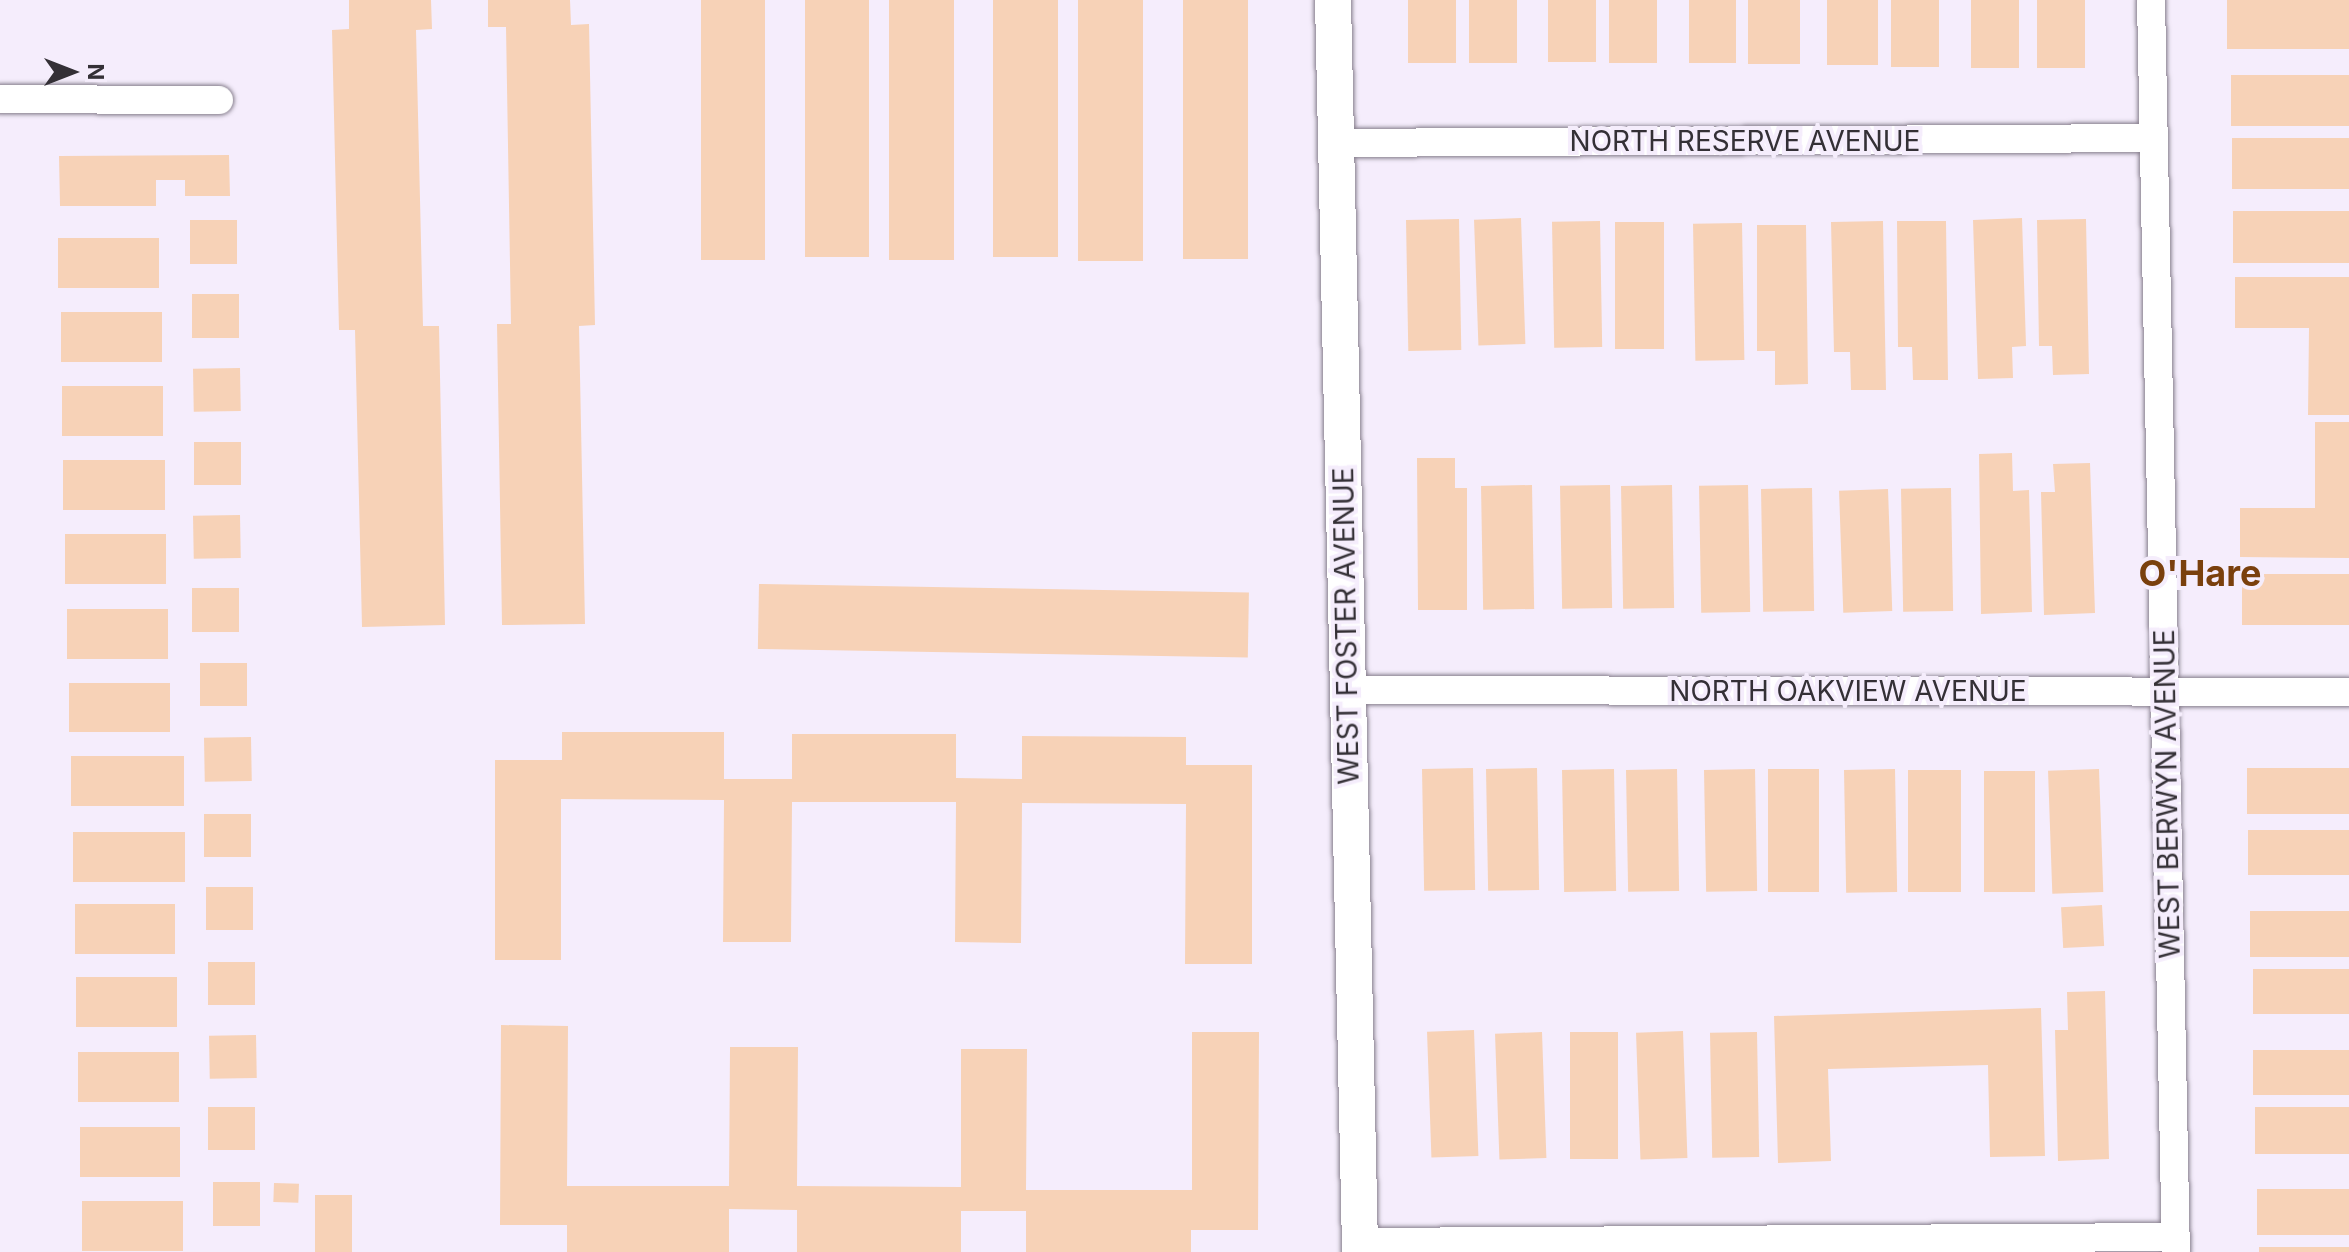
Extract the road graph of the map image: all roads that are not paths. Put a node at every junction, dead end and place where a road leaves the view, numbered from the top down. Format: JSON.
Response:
{"nodes":[{"id":1,"x":1333,"y":0,"type":"edge"},
{"id":2,"x":2151,"y":0,"type":"edge"},
{"id":3,"x":0,"y":99,"type":"edge"},
{"id":4,"x":219,"y":100,"type":"dead end"},
{"id":5,"x":2154,"y":138,"type":"junction"},
{"id":6,"x":1336,"y":143,"type":"junction"},
{"id":7,"x":1347,"y":690,"type":"junction"},
{"id":8,"x":2166,"y":692,"type":"junction"},
{"id":9,"x":2349,"y":692,"type":"edge"},
{"id":10,"x":2176,"y":1244,"type":"edge"},
{"id":11,"x":1360,"y":1247,"type":"edge"}],
"edges":[{"from":1,"to":6,"type":"street","name":"WEST FOSTER AVENUE"},
{"from":2,"to":5,"type":"street","name":"WEST BERWYN AVENUE"},
{"from":3,"to":4,"type":"street"},
{"from":5,"to":6,"type":"street","name":"NORTH RESERVE AVENUE"},
{"from":5,"to":8,"type":"street","name":"WEST BERWYN AVENUE"},
{"from":6,"to":7,"type":"street","name":"WEST FOSTER AVENUE"},
{"from":7,"to":8,"type":"street","name":"NORTH OAKVIEW AVENUE"},
{"from":7,"to":11,"type":"street","name":"WEST FOSTER AVENUE"},
{"from":8,"to":9,"type":"street","name":"NORTH OAKVIEW AVENUE"},
{"from":8,"to":10,"type":"street","name":"WEST BERWYN AVENUE"},
{"from":10,"to":11,"type":"street"}]}
